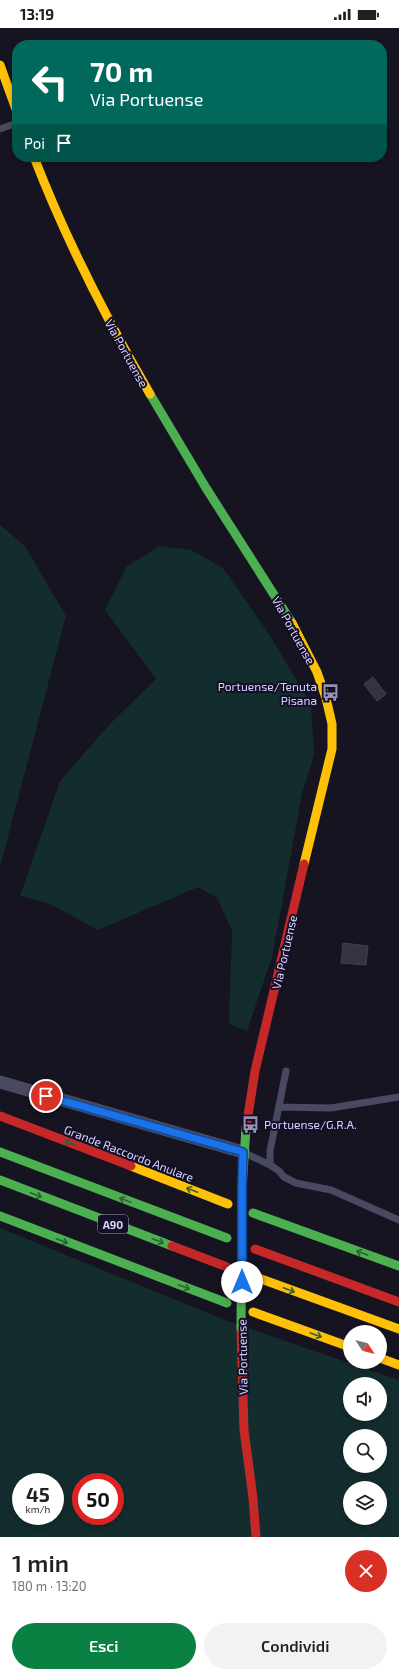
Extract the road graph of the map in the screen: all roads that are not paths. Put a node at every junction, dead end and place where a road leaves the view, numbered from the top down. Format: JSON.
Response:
{"nodes":[{"id":1,"x":0,"y":65,"type":"edge"},
{"id":2,"x":12,"y":98,"type":"edge"},
{"id":3,"x":12,"y":125,"type":"edge"},
{"id":4,"x":0,"y":129,"type":"edge"},
{"id":5,"x":36,"y":162,"type":"edge"},
{"id":6,"x":286,"y":1071,"type":"dead end"},
{"id":7,"x":0,"y":1082,"type":"edge"},
{"id":8,"x":399,"y":1097,"type":"edge"},
{"id":9,"x":279,"y":1108,"type":"junction"},
{"id":10,"x":0,"y":1116,"type":"edge"},
{"id":11,"x":0,"y":1152,"type":"edge"},
{"id":12,"x":243,"y":1152,"type":"junction"},
{"id":13,"x":270,"y":1166,"type":"junction"},
{"id":14,"x":0,"y":1180,"type":"edge"},
{"id":15,"x":228,"y":1204,"type":"dead end"},
{"id":16,"x":253,"y":1213,"type":"dead end"},
{"id":17,"x":0,"y":1216,"type":"edge"},
{"id":18,"x":399,"y":1220,"type":"edge"},
{"id":19,"x":227,"y":1238,"type":"dead end"},
{"id":20,"x":255,"y":1249,"type":"dead end"},
{"id":21,"x":399,"y":1266,"type":"edge"},
{"id":22,"x":227,"y":1267,"type":"dead end"},
{"id":23,"x":253,"y":1276,"type":"dead end"},
{"id":24,"x":399,"y":1302,"type":"edge"},
{"id":25,"x":227,"y":1303,"type":"dead end"},
{"id":26,"x":253,"y":1312,"type":"dead end"},
{"id":27,"x":399,"y":1330,"type":"edge"},
{"id":28,"x":343,"y":1344,"type":"edge"},
{"id":29,"x":387,"y":1361,"type":"edge"},
{"id":30,"x":399,"y":1365,"type":"edge"},
{"id":31,"x":256,"y":1537,"type":"edge"}],
"edges":[{"from":1,"to":2,"type":"main road"},
{"from":3,"to":4,"type":"lane"},
{"from":5,"to":12,"type":"main road","name":"Via Portuense"},
{"from":6,"to":9,"type":"lane"},
{"from":7,"to":12,"type":"street"},
{"from":8,"to":9,"type":"lane"},
{"from":9,"to":13,"type":"lane"},
{"from":15,"to":10,"type":"main road","name":"Grande Raccordo Anulare","one_way":true},
{"from":19,"to":11,"type":"main road","number":"A90","one_way":true},
{"from":12,"to":13,"type":"lane"},
{"from":12,"to":31,"type":"main road","name":"Via Portuense","bridge":true},
{"from":13,"to":18,"type":"lane"},
{"from":14,"to":22,"type":"main road","number":"A90","one_way":true},
{"from":21,"to":16,"type":"main road","one_way":true},
{"from":17,"to":25,"type":"main road","one_way":true},
{"from":20,"to":24,"type":"main road"},
{"from":23,"to":27,"type":"main road","one_way":true},
{"from":26,"to":28,"type":"main road","one_way":true},
{"from":29,"to":30,"type":"main road"}]}
